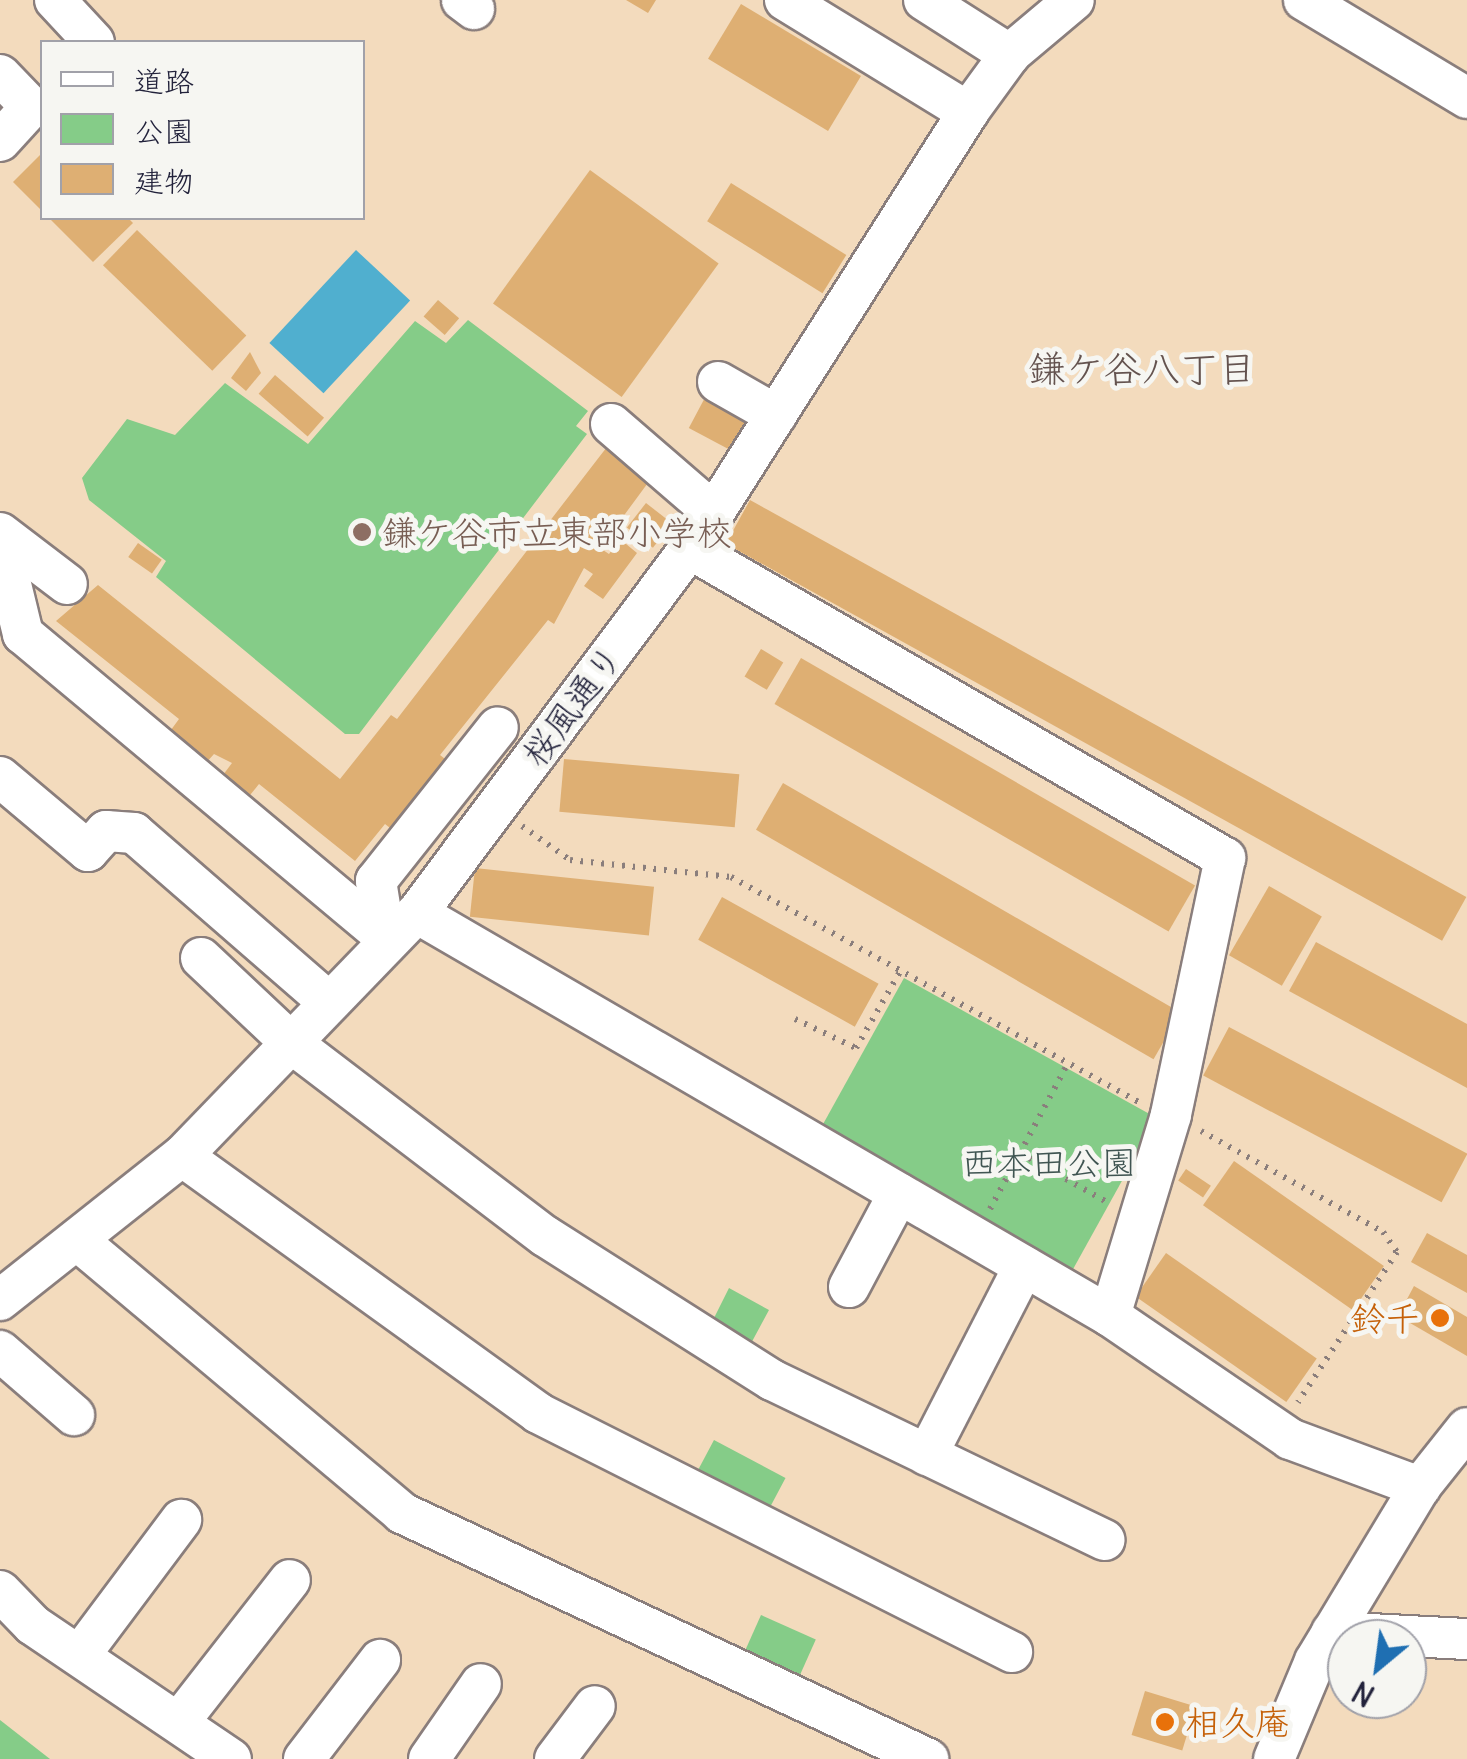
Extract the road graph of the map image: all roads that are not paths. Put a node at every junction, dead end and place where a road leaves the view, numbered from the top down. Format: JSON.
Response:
{"nodes":[{"id":1,"x":54,"y":0,"type":"edge"},
{"id":2,"x":784,"y":0,"type":"edge"},
{"id":3,"x":924,"y":0,"type":"edge"},
{"id":4,"x":1074,"y":0,"type":"edge"},
{"id":5,"x":1304,"y":0,"type":"edge"},
{"id":6,"x":86,"y":39,"type":"edge"},
{"id":7,"x":1010,"y":55,"type":"junction"},
{"id":8,"x":0,"y":75,"type":"edge"},
{"id":9,"x":1467,"y":98,"type":"edge"},
{"id":10,"x":968,"y":112,"type":"junction"},
{"id":11,"x":0,"y":141,"type":"edge"},
{"id":12,"x":718,"y":382,"type":"dead end"},
{"id":13,"x":776,"y":415,"type":"junction"},
{"id":14,"x":611,"y":424,"type":"dead end"},
{"id":15,"x":714,"y":513,"type":"junction"},
{"id":16,"x":0,"y":536,"type":"edge"},
{"id":17,"x":690,"y":549,"type":"junction"},
{"id":18,"x":67,"y":584,"type":"dead end"},
{"id":19,"x":498,"y":726,"type":"dead end"},
{"id":20,"x":0,"y":777,"type":"edge"},
{"id":21,"x":418,"y":913,"type":"junction"},
{"id":22,"x":385,"y":938,"type":"junction"},
{"id":23,"x":198,"y":943,"type":"dead end"},
{"id":24,"x":309,"y":1021,"type":"junction"},
{"id":25,"x":182,"y":1156,"type":"junction"},
{"id":26,"x":899,"y":1193,"type":"junction"},
{"id":27,"x":76,"y":1240,"type":"junction"},
{"id":28,"x":1024,"y":1266,"type":"junction"},
{"id":29,"x":5,"y":1284,"type":"edge"},
{"id":30,"x":848,"y":1288,"type":"dead end"},
{"id":31,"x":1110,"y":1316,"type":"junction"},
{"id":32,"x":0,"y":1351,"type":"edge"},
{"id":33,"x":74,"y":1415,"type":"dead end"},
{"id":34,"x":1467,"y":1428,"type":"edge"},
{"id":35,"x":927,"y":1455,"type":"junction"},
{"id":36,"x":1420,"y":1486,"type":"junction"},
{"id":37,"x":181,"y":1520,"type":"dead end"},
{"id":38,"x":1105,"y":1539,"type":"dead end"},
{"id":39,"x":290,"y":1580,"type":"dead end"},
{"id":40,"x":0,"y":1591,"type":"edge"},
{"id":41,"x":1340,"y":1619,"type":"edge"},
{"id":42,"x":1427,"y":1637,"type":"edge"},
{"id":43,"x":1467,"y":1639,"type":"edge"},
{"id":44,"x":1327,"y":1643,"type":"edge"},
{"id":45,"x":1012,"y":1652,"type":"dead end"},
{"id":46,"x":80,"y":1655,"type":"junction"},
{"id":47,"x":380,"y":1660,"type":"dead end"},
{"id":48,"x":481,"y":1684,"type":"dead end"},
{"id":49,"x":595,"y":1706,"type":"dead end"},
{"id":50,"x":179,"y":1722,"type":"junction"},
{"id":51,"x":230,"y":1759,"type":"edge"},
{"id":52,"x":304,"y":1759,"type":"edge"},
{"id":53,"x":429,"y":1759,"type":"edge"},
{"id":54,"x":555,"y":1759,"type":"edge"},
{"id":55,"x":928,"y":1759,"type":"edge"},
{"id":56,"x":1274,"y":1759,"type":"edge"}],
"edges":[{"from":1,"to":6,"type":"street"},
{"from":2,"to":10,"type":"street"},
{"from":3,"to":7,"type":"street"},
{"from":4,"to":7,"type":"street","name":"桜風通り"},
{"from":5,"to":9,"type":"street"},
{"from":7,"to":10,"type":"street","name":"桜風通り"},
{"from":8,"to":11,"type":"street"},
{"from":10,"to":13,"type":"street","name":"桜風通り"},
{"from":12,"to":13,"type":"street"},
{"from":13,"to":15,"type":"street","name":"桜風通り"},
{"from":14,"to":15,"type":"street"},
{"from":15,"to":17,"type":"street","name":"桜風通り"},
{"from":16,"to":18,"type":"street"},
{"from":16,"to":22,"type":"street"},
{"from":17,"to":21,"type":"street","name":"桜風通り"},
{"from":17,"to":31,"type":"street"},
{"from":19,"to":22,"type":"street"},
{"from":20,"to":24,"type":"street"},
{"from":21,"to":22,"type":"street","name":"桜風通り"},
{"from":21,"to":26,"type":"street"},
{"from":22,"to":24,"type":"street","name":"桜風通り"},
{"from":23,"to":24,"type":"street"},
{"from":24,"to":25,"type":"street","name":"桜風通り"},
{"from":24,"to":35,"type":"street"},
{"from":25,"to":27,"type":"street","name":"桜風通り"},
{"from":25,"to":45,"type":"street"},
{"from":26,"to":28,"type":"street"},
{"from":26,"to":30,"type":"street"},
{"from":27,"to":29,"type":"street","name":"桜風通り"},
{"from":27,"to":55,"type":"street"},
{"from":28,"to":31,"type":"street"},
{"from":28,"to":35,"type":"street"},
{"from":31,"to":36,"type":"street"},
{"from":32,"to":33,"type":"street"},
{"from":34,"to":36,"type":"street"},
{"from":35,"to":38,"type":"street"},
{"from":36,"to":41,"type":"street"},
{"from":37,"to":46,"type":"street"},
{"from":39,"to":50,"type":"street"},
{"from":40,"to":46,"type":"street"},
{"from":42,"to":43,"type":"street"},
{"from":44,"to":56,"type":"street"},
{"from":46,"to":50,"type":"street"},
{"from":47,"to":52,"type":"street"},
{"from":48,"to":53,"type":"street"},
{"from":49,"to":54,"type":"street"},
{"from":50,"to":51,"type":"street"}]}
